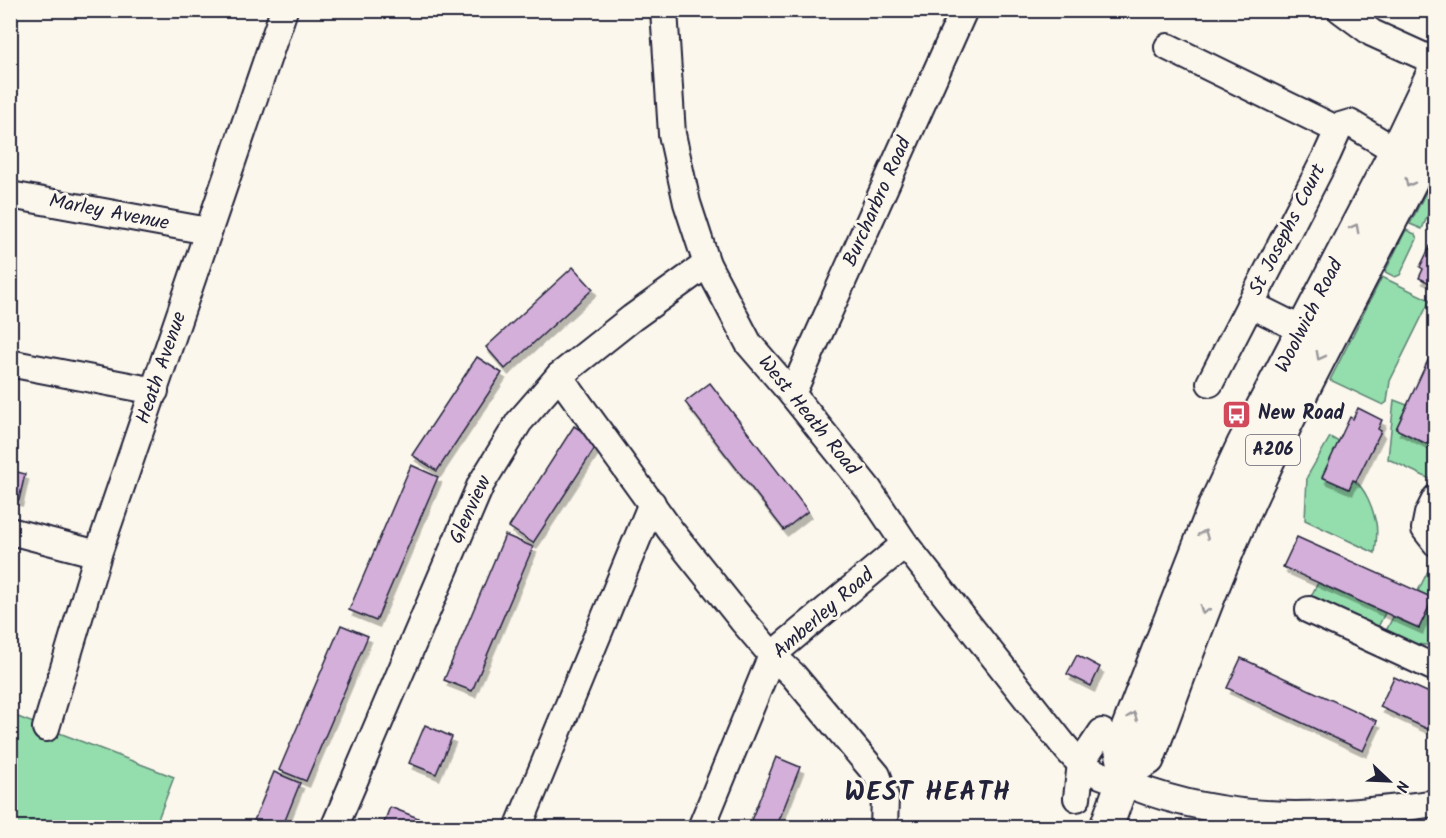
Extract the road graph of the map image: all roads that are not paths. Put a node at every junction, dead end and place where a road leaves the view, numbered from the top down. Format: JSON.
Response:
{"nodes":[{"id":1,"x":284,"y":10,"type":"edge"},
{"id":2,"x":664,"y":10,"type":"edge"},
{"id":3,"x":964,"y":10,"type":"edge"},
{"id":4,"x":1341,"y":10,"type":"edge"},
{"id":5,"x":1168,"y":47,"type":"dead end"},
{"id":6,"x":1436,"y":62,"type":"edge"},
{"id":7,"x":1436,"y":67,"type":"edge"},
{"id":8,"x":1338,"y":130,"type":"junction"},
{"id":9,"x":1436,"y":131,"type":"edge"},
{"id":10,"x":1396,"y":151,"type":"junction"},
{"id":11,"x":10,"y":195,"type":"edge"},
{"id":12,"x":208,"y":231,"type":"junction"},
{"id":13,"x":707,"y":264,"type":"junction"},
{"id":14,"x":1250,"y":304,"type":"junction"},
{"id":15,"x":1302,"y":330,"type":"junction"},
{"id":16,"x":14,"y":364,"type":"dead end"},
{"id":17,"x":559,"y":376,"type":"junction"},
{"id":18,"x":1210,"y":383,"type":"dead end"},
{"id":19,"x":155,"y":391,"type":"junction"},
{"id":20,"x":792,"y":394,"type":"junction"},
{"id":21,"x":1436,"y":498,"type":"edge"},
{"id":22,"x":652,"y":503,"type":"junction"},
{"id":23,"x":10,"y":531,"type":"edge"},
{"id":24,"x":1436,"y":543,"type":"edge"},
{"id":25,"x":905,"y":544,"type":"junction"},
{"id":26,"x":98,"y":554,"type":"junction"},
{"id":27,"x":1309,"y":610,"type":"dead end"},
{"id":28,"x":772,"y":655,"type":"junction"},
{"id":29,"x":1436,"y":664,"type":"edge"},
{"id":30,"x":46,"y":728,"type":"dead end"},
{"id":31,"x":1102,"y":732,"type":"dead end"},
{"id":32,"x":1081,"y":763,"type":"junction"},
{"id":33,"x":1124,"y":777,"type":"junction"},
{"id":34,"x":1077,"y":798,"type":"dead end"},
{"id":35,"x":1436,"y":803,"type":"edge"},
{"id":36,"x":1375,"y":820,"type":"edge"},
{"id":37,"x":334,"y":828,"type":"edge"},
{"id":38,"x":518,"y":828,"type":"edge"},
{"id":39,"x":701,"y":828,"type":"edge"},
{"id":40,"x":884,"y":828,"type":"edge"},
{"id":41,"x":1106,"y":828,"type":"edge"}],
"edges":[{"from":1,"to":12,"type":"street","name":"Heath Avenue"},
{"from":2,"to":13,"type":"street","name":"West Heath Road"},
{"from":3,"to":20,"type":"street","name":"Burcharbro Road"},
{"from":4,"to":6,"type":"street"},
{"from":5,"to":8,"type":"street"},
{"from":7,"to":10,"type":"main road","name":"Woolwich Road","number":"A206"},
{"from":8,"to":10,"type":"street"},
{"from":8,"to":14,"type":"street","name":"St Josephs Court"},
{"from":9,"to":33,"type":"main road","name":"Woolwich Road","number":"A206","one_way":true},
{"from":15,"to":10,"type":"main road","name":"Woolwich Road","number":"A206","one_way":true},
{"from":11,"to":12,"type":"street","name":"Marley Avenue"},
{"from":12,"to":19,"type":"street","name":"Heath Avenue"},
{"from":13,"to":17,"type":"street","name":"Glenview"},
{"from":13,"to":20,"type":"street","name":"West Heath Road"},
{"from":14,"to":15,"type":"street","name":"St Josephs Court"},
{"from":14,"to":18,"type":"street","name":"St Josephs Court"},
{"from":33,"to":15,"type":"main road","name":"Woolwich Road","number":"A206","one_way":true},
{"from":16,"to":19,"type":"street"},
{"from":17,"to":22,"type":"street"},
{"from":17,"to":37,"type":"street","name":"Glenview"},
{"from":19,"to":26,"type":"street","name":"Heath Avenue"},
{"from":20,"to":25,"type":"street","name":"West Heath Road"},
{"from":21,"to":24,"type":"street"},
{"from":22,"to":28,"type":"street"},
{"from":22,"to":38,"type":"street"},
{"from":23,"to":26,"type":"street"},
{"from":25,"to":28,"type":"street","name":"Amberley Road"},
{"from":25,"to":32,"type":"street","name":"West Heath Road"},
{"from":26,"to":30,"type":"street","name":"Heath Avenue"},
{"from":27,"to":29,"type":"street"},
{"from":28,"to":39,"type":"street","name":"Amberley Road"},
{"from":28,"to":40,"type":"street"},
{"from":31,"to":32,"type":"street"},
{"from":32,"to":33,"type":"street"},
{"from":32,"to":34,"type":"street"},
{"from":33,"to":36,"type":"street"},
{"from":33,"to":41,"type":"main road","name":"Woolwich Road","number":"A206"},
{"from":35,"to":36,"type":"street"}]}
